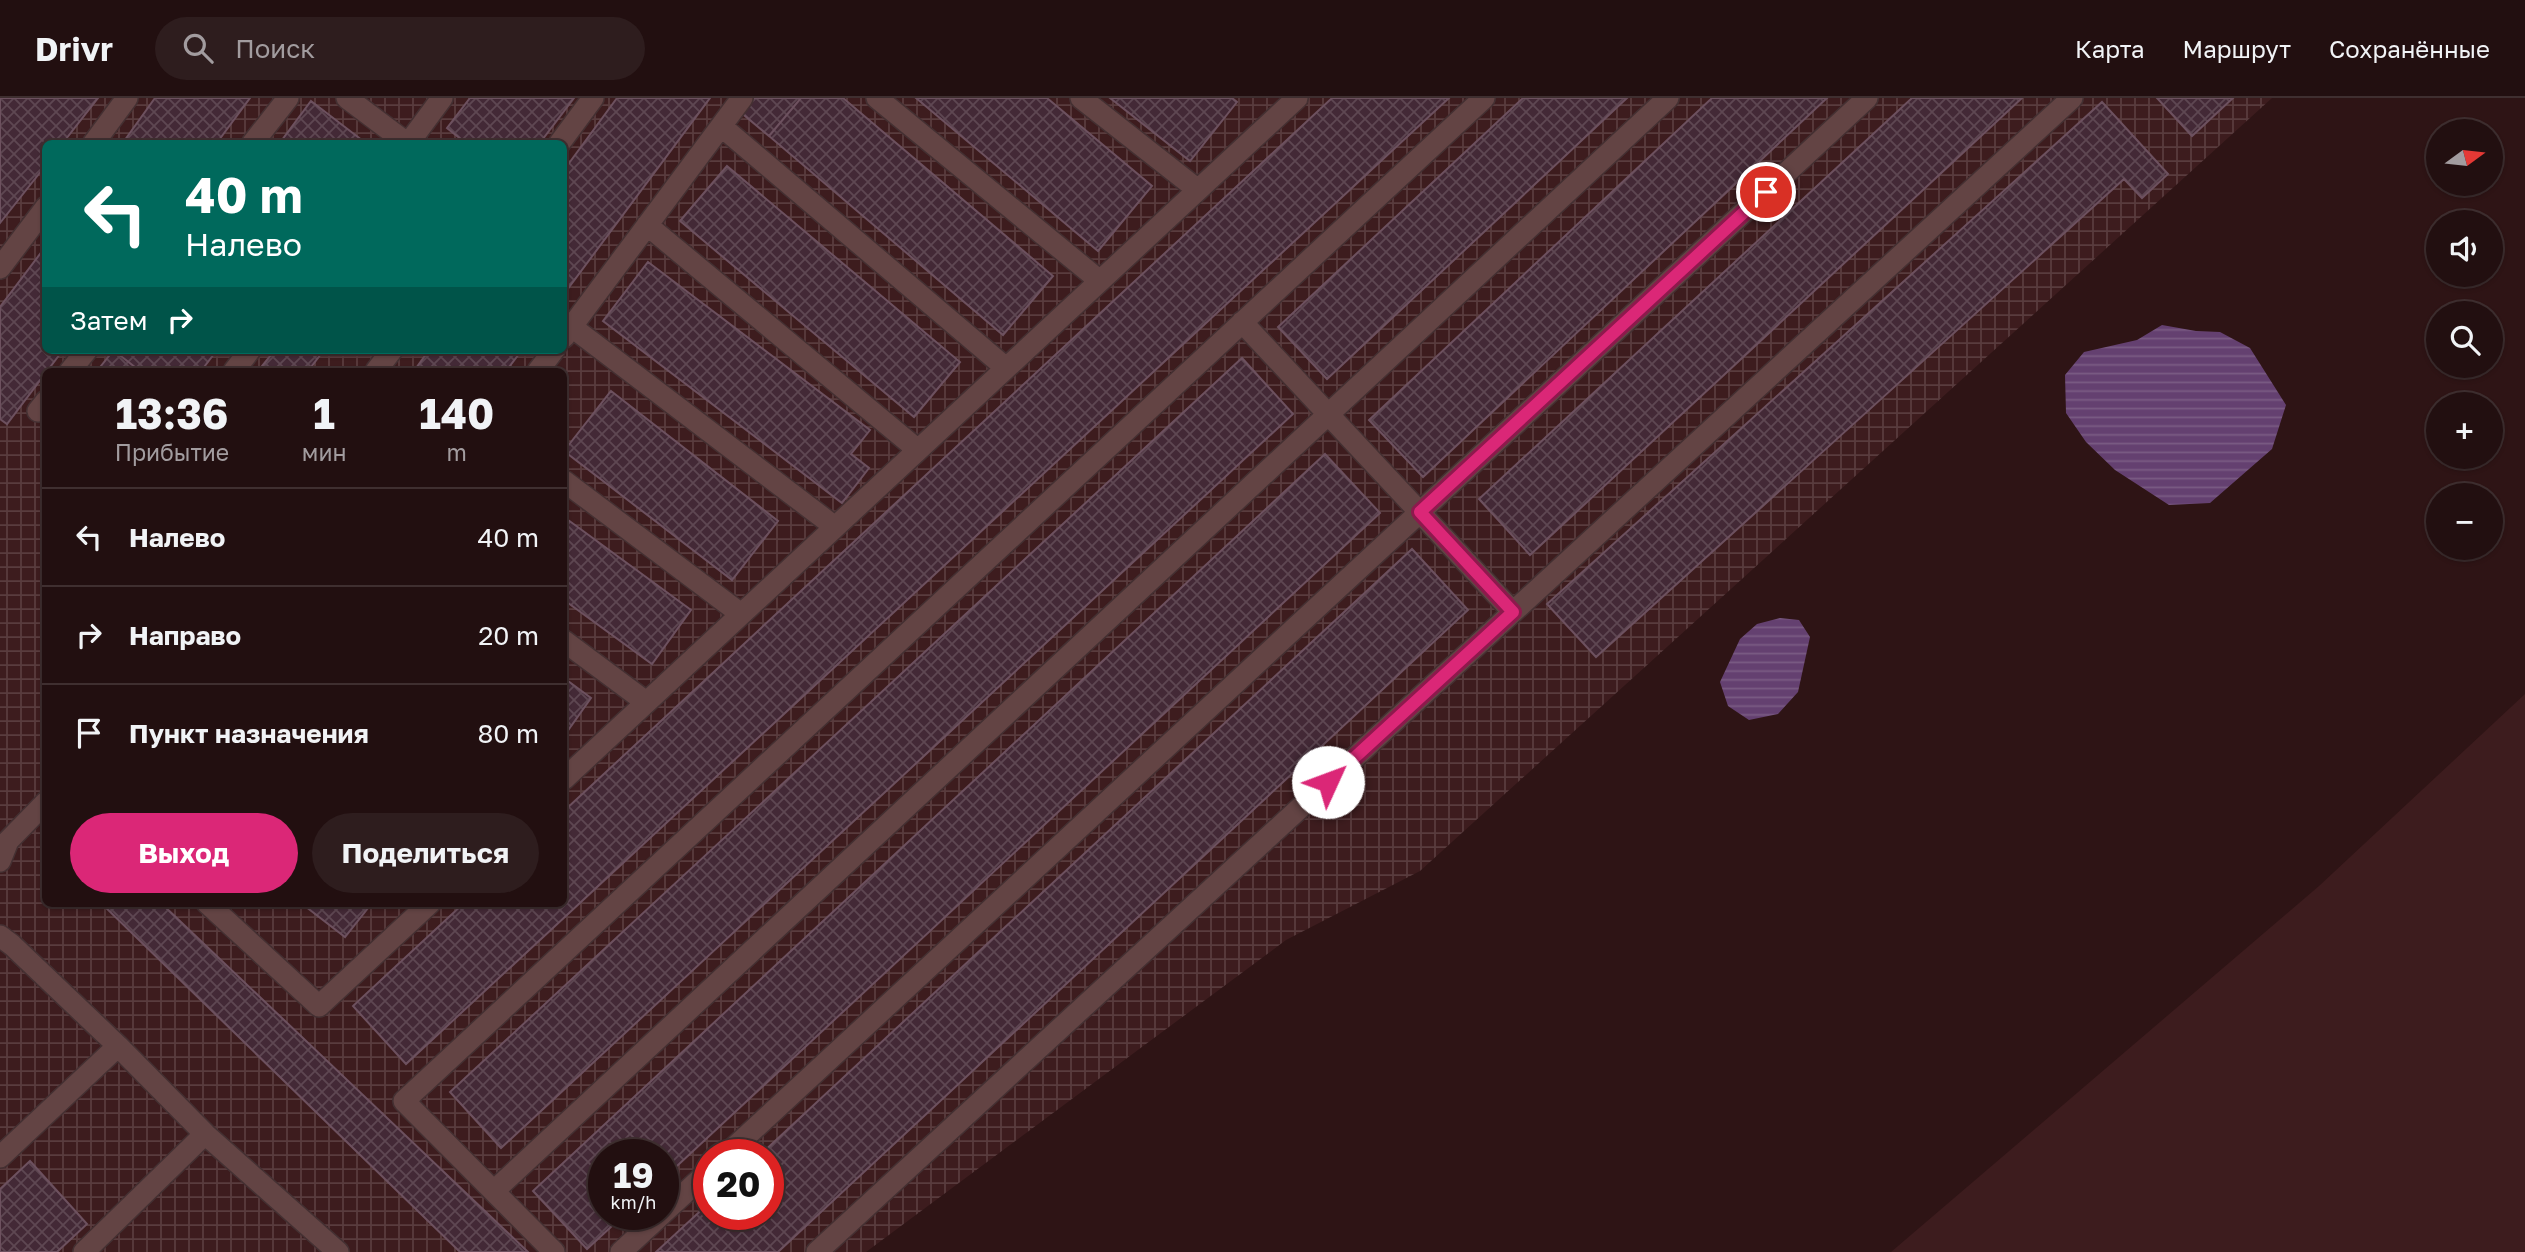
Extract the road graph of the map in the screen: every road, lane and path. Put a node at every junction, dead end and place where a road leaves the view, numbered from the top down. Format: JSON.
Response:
{"nodes":[{"id":1,"x":127,"y":98,"type":"edge"},
{"id":2,"x":288,"y":98,"type":"edge"},
{"id":3,"x":347,"y":98,"type":"edge"},
{"id":4,"x":442,"y":98,"type":"edge"},
{"id":5,"x":593,"y":98,"type":"edge"},
{"id":6,"x":742,"y":98,"type":"edge"},
{"id":7,"x":877,"y":98,"type":"edge"},
{"id":8,"x":1081,"y":98,"type":"edge"},
{"id":9,"x":1484,"y":98,"type":"edge"},
{"id":10,"x":1668,"y":98,"type":"edge"},
{"id":11,"x":1867,"y":98,"type":"edge"},
{"id":12,"x":2072,"y":98,"type":"edge"},
{"id":13,"x":1293,"y":99,"type":"edge"},
{"id":14,"x":721,"y":126,"type":"junction"},
{"id":15,"x":96,"y":140,"type":"edge"},
{"id":16,"x":255,"y":140,"type":"edge"},
{"id":17,"x":403,"y":140,"type":"edge"},
{"id":18,"x":411,"y":140,"type":"edge"},
{"id":19,"x":562,"y":140,"type":"edge"},
{"id":20,"x":1198,"y":190,"type":"junction"},
{"id":21,"x":42,"y":212,"type":"edge"},
{"id":22,"x":647,"y":225,"type":"junction"},
{"id":23,"x":0,"y":268,"type":"edge"},
{"id":24,"x":1100,"y":281,"type":"junction"},
{"id":25,"x":1242,"y":323,"type":"junction"},
{"id":26,"x":568,"y":332,"type":"edge"},
{"id":27,"x":84,"y":354,"type":"edge"},
{"id":28,"x":247,"y":354,"type":"edge"},
{"id":29,"x":389,"y":354,"type":"edge"},
{"id":30,"x":551,"y":354,"type":"edge"},
{"id":31,"x":72,"y":368,"type":"edge"},
{"id":32,"x":236,"y":368,"type":"edge"},
{"id":33,"x":378,"y":368,"type":"edge"},
{"id":34,"x":540,"y":368,"type":"edge"},
{"id":35,"x":1006,"y":368,"type":"junction"},
{"id":36,"x":1328,"y":414,"type":"junction"},
{"id":37,"x":918,"y":450,"type":"junction"},
{"id":38,"x":567,"y":483,"type":"edge"},
{"id":39,"x":1420,"y":512,"type":"junction"},
{"id":40,"x":835,"y":527,"type":"junction"},
{"id":41,"x":1513,"y":612,"type":"junction"},
{"id":42,"x":741,"y":614,"type":"junction"},
{"id":43,"x":567,"y":643,"type":"edge"},
{"id":44,"x":646,"y":702,"type":"junction"},
{"id":45,"x":567,"y":776,"type":"edge"},
{"id":46,"x":42,"y":806,"type":"edge"},
{"id":47,"x":0,"y":861,"type":"edge"},
{"id":48,"x":211,"y":907,"type":"edge"},
{"id":49,"x":426,"y":907,"type":"edge"},
{"id":50,"x":0,"y":936,"type":"edge"},
{"id":51,"x":118,"y":1045,"type":"junction"},
{"id":52,"x":205,"y":1135,"type":"junction"},
{"id":53,"x":743,"y":1139,"type":"edge"},
{"id":54,"x":0,"y":1157,"type":"edge"},
{"id":55,"x":693,"y":1186,"type":"edge"},
{"id":56,"x":494,"y":1191,"type":"junction"},
{"id":57,"x":679,"y":1198,"type":"edge"},
{"id":58,"x":645,"y":1230,"type":"edge"},
{"id":59,"x":84,"y":1252,"type":"edge"},
{"id":60,"x":338,"y":1252,"type":"edge"},
{"id":61,"x":554,"y":1252,"type":"edge"},
{"id":62,"x":621,"y":1252,"type":"edge"},
{"id":63,"x":817,"y":1252,"type":"edge"}],
"edges":[{"from":1,"to":15,"type":"lane"},
{"from":2,"to":16,"type":"lane"},
{"from":3,"to":17,"type":"lane"},
{"from":4,"to":18,"type":"lane"},
{"from":5,"to":19,"type":"lane"},
{"from":6,"to":14,"type":"lane"},
{"from":7,"to":24,"type":"lane"},
{"from":8,"to":20,"type":"lane"},
{"from":9,"to":25,"type":"lane"},
{"from":10,"to":36,"type":"lane"},
{"from":11,"to":39,"type":"lane"},
{"from":12,"to":41,"type":"lane"},
{"from":13,"to":20,"type":"lane"},
{"from":14,"to":22,"type":"lane"},
{"from":14,"to":35,"type":"lane"},
{"from":20,"to":24,"type":"lane"},
{"from":21,"to":23,"type":"lane"},
{"from":22,"to":26,"type":"lane"},
{"from":22,"to":37,"type":"lane"},
{"from":24,"to":35,"type":"lane"},
{"from":25,"to":36,"type":"lane"},
{"from":25,"to":56,"type":"lane"},
{"from":26,"to":40,"type":"lane"},
{"from":27,"to":31,"type":"lane"},
{"from":28,"to":32,"type":"lane"},
{"from":29,"to":33,"type":"lane"},
{"from":30,"to":34,"type":"lane"},
{"from":35,"to":37,"type":"lane"},
{"from":36,"to":39,"type":"lane"},
{"from":36,"to":56,"type":"lane"},
{"from":37,"to":40,"type":"lane"},
{"from":38,"to":42,"type":"lane"},
{"from":39,"to":41,"type":"lane"},
{"from":39,"to":53,"type":"lane"},
{"from":40,"to":42,"type":"lane"},
{"from":41,"to":63,"type":"lane"},
{"from":42,"to":44,"type":"lane"},
{"from":43,"to":44,"type":"lane"},
{"from":44,"to":45,"type":"lane"},
{"from":46,"to":47,"type":"lane"},
{"from":48,"to":49,"type":"lane"},
{"from":50,"to":51,"type":"lane"},
{"from":51,"to":52,"type":"lane"},
{"from":51,"to":54,"type":"lane"},
{"from":52,"to":59,"type":"lane"},
{"from":52,"to":60,"type":"lane"},
{"from":55,"to":57,"type":"lane"},
{"from":56,"to":61,"type":"lane"},
{"from":58,"to":62,"type":"lane"}]}
